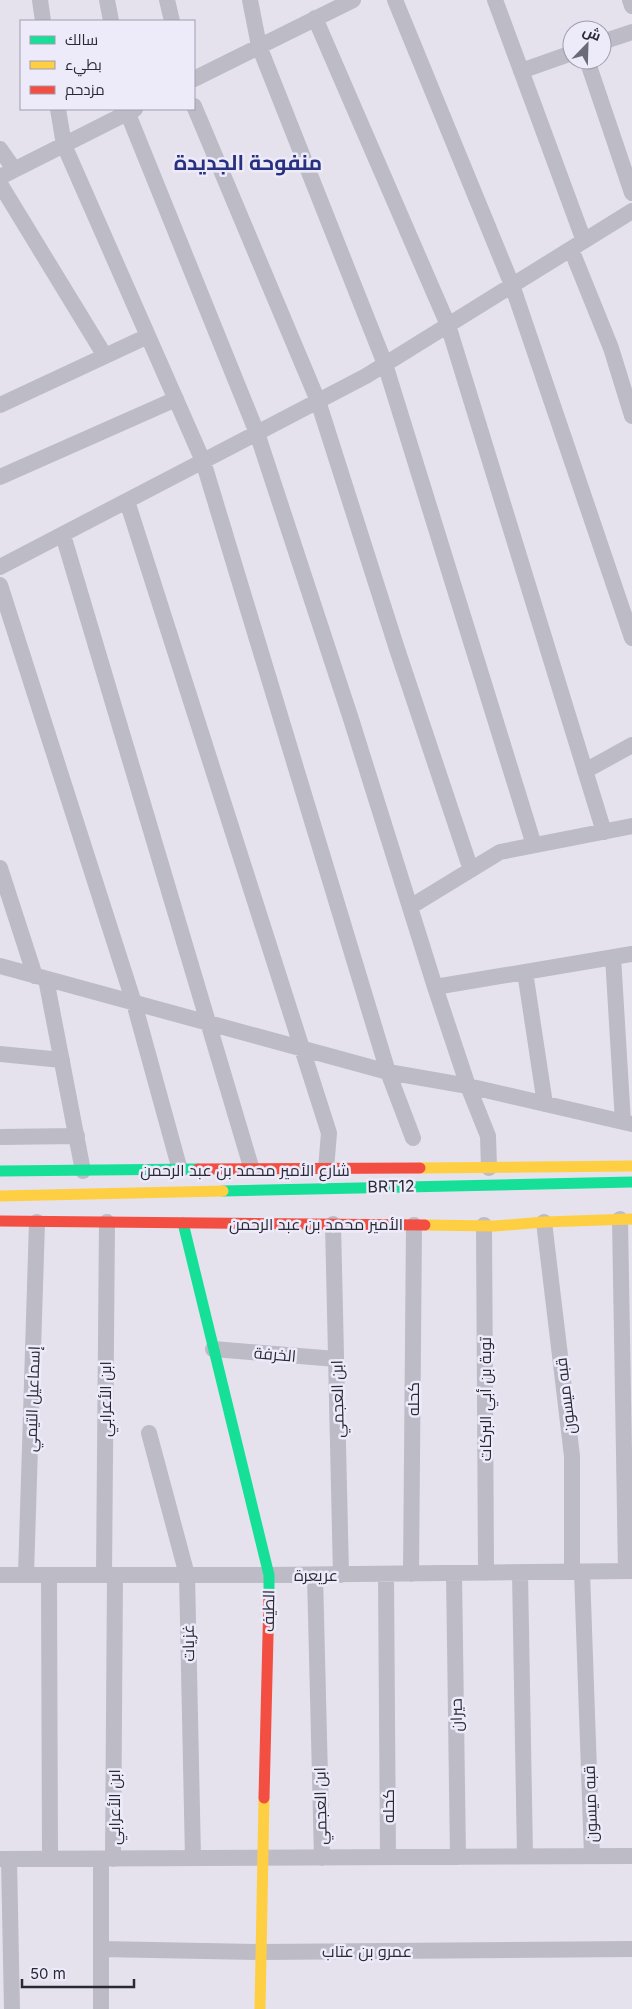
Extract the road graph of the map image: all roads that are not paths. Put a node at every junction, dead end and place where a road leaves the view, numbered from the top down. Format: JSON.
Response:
{"nodes":[{"id":1,"x":40,"y":0,"type":"edge"},
{"id":2,"x":107,"y":0,"type":"edge"},
{"id":3,"x":167,"y":0,"type":"edge"},
{"id":4,"x":250,"y":0,"type":"edge"},
{"id":5,"x":353,"y":0,"type":"edge"},
{"id":6,"x":395,"y":0,"type":"edge"},
{"id":7,"x":495,"y":0,"type":"edge"},
{"id":8,"x":630,"y":0,"type":"edge"},
{"id":9,"x":632,"y":6,"type":"edge"},
{"id":10,"x":319,"y":11,"type":"edge"},
{"id":11,"x":43,"y":20,"type":"edge"},
{"id":12,"x":111,"y":20,"type":"edge"},
{"id":13,"x":172,"y":20,"type":"edge"},
{"id":14,"x":632,"y":32,"type":"edge"},
{"id":15,"x":612,"y":39,"type":"edge"},
{"id":16,"x":259,"y":46,"type":"junction"},
{"id":17,"x":562,"y":57,"type":"edge"},
{"id":18,"x":590,"y":70,"type":"edge"},
{"id":19,"x":521,"y":71,"type":"junction"},
{"id":20,"x":195,"y":78,"type":"edge"},
{"id":21,"x":195,"y":108,"type":"edge"},
{"id":22,"x":58,"y":110,"type":"edge"},
{"id":23,"x":129,"y":110,"type":"edge"},
{"id":24,"x":64,"y":145,"type":"junction"},
{"id":25,"x":0,"y":150,"type":"edge"},
{"id":26,"x":7,"y":173,"type":"edge"},
{"id":27,"x":0,"y":184,"type":"edge"},
{"id":28,"x":632,"y":193,"type":"edge"},
{"id":29,"x":632,"y":211,"type":"edge"},
{"id":30,"x":577,"y":245,"type":"junction"},
{"id":31,"x":512,"y":285,"type":"junction"},
{"id":32,"x":448,"y":326,"type":"junction"},
{"id":33,"x":148,"y":336,"type":"junction"},
{"id":34,"x":105,"y":356,"type":"junction"},
{"id":35,"x":385,"y":364,"type":"junction"},
{"id":36,"x":176,"y":399,"type":"junction"},
{"id":37,"x":318,"y":401,"type":"junction"},
{"id":38,"x":0,"y":405,"type":"edge"},
{"id":39,"x":632,"y":416,"type":"edge"},
{"id":40,"x":257,"y":433,"type":"junction"},
{"id":41,"x":203,"y":461,"type":"junction"},
{"id":42,"x":0,"y":477,"type":"edge"},
{"id":43,"x":127,"y":501,"type":"junction"},
{"id":44,"x":63,"y":535,"type":"junction"},
{"id":45,"x":0,"y":567,"type":"edge"},
{"id":46,"x":0,"y":585,"type":"edge"},
{"id":47,"x":632,"y":638,"type":"edge"},
{"id":48,"x":632,"y":746,"type":"edge"},
{"id":49,"x":585,"y":770,"type":"junction"},
{"id":50,"x":632,"y":826,"type":"edge"},
{"id":51,"x":604,"y":832,"type":"junction"},
{"id":52,"x":534,"y":846,"type":"junction"},
{"id":53,"x":0,"y":868,"type":"edge"},
{"id":54,"x":471,"y":870,"type":"junction"},
{"id":55,"x":410,"y":907,"type":"junction"},
{"id":56,"x":632,"y":954,"type":"edge"},
{"id":57,"x":613,"y":957,"type":"junction"},
{"id":58,"x":0,"y":966,"type":"edge"},
{"id":59,"x":525,"y":972,"type":"junction"},
{"id":60,"x":40,"y":977,"type":"junction"},
{"id":61,"x":435,"y":987,"type":"junction"},
{"id":62,"x":134,"y":1003,"type":"junction"},
{"id":63,"x":209,"y":1023,"type":"junction"},
{"id":64,"x":302,"y":1048,"type":"junction"},
{"id":65,"x":0,"y":1054,"type":"edge"},
{"id":66,"x":62,"y":1060,"type":"junction"},
{"id":67,"x":388,"y":1072,"type":"junction"},
{"id":68,"x":468,"y":1086,"type":"junction"},
{"id":69,"x":545,"y":1104,"type":"junction"},
{"id":70,"x":627,"y":1123,"type":"edge"},
{"id":71,"x":76,"y":1136,"type":"junction"},
{"id":72,"x":0,"y":1137,"type":"edge"},
{"id":73,"x":412,"y":1138,"type":"dead end"},
{"id":74,"x":632,"y":1166,"type":"edge"},
{"id":75,"x":489,"y":1168,"type":"junction"},
{"id":76,"x":326,"y":1169,"type":"junction"},
{"id":77,"x":180,"y":1170,"type":"junction"},
{"id":78,"x":252,"y":1170,"type":"junction"},
{"id":79,"x":0,"y":1171,"type":"edge"},
{"id":80,"x":83,"y":1171,"type":"junction"},
{"id":81,"x":632,"y":1182,"type":"edge"},
{"id":82,"x":0,"y":1196,"type":"edge"},
{"id":83,"x":626,"y":1219,"type":"edge"},
{"id":84,"x":0,"y":1221,"type":"edge"},
{"id":85,"x":38,"y":1222,"type":"junction"},
{"id":86,"x":107,"y":1222,"type":"junction"},
{"id":87,"x":544,"y":1222,"type":"junction"},
{"id":88,"x":183,"y":1223,"type":"junction"},
{"id":89,"x":332,"y":1224,"type":"junction"},
{"id":90,"x":414,"y":1225,"type":"junction"},
{"id":91,"x":484,"y":1225,"type":"junction"},
{"id":92,"x":213,"y":1349,"type":"junction"},
{"id":93,"x":336,"y":1359,"type":"junction"},
{"id":94,"x":149,"y":1433,"type":"dead end"},
{"id":95,"x":629,"y":1571,"type":"edge"},
{"id":96,"x":520,"y":1572,"type":"junction"},
{"id":97,"x":577,"y":1572,"type":"junction"},
{"id":98,"x":454,"y":1573,"type":"junction"},
{"id":99,"x":486,"y":1573,"type":"junction"},
{"id":100,"x":386,"y":1574,"type":"junction"},
{"id":101,"x":411,"y":1574,"type":"junction"},
{"id":102,"x":0,"y":1575,"type":"edge"},
{"id":103,"x":26,"y":1575,"type":"junction"},
{"id":104,"x":110,"y":1575,"type":"junction"},
{"id":105,"x":187,"y":1575,"type":"junction"},
{"id":106,"x":269,"y":1575,"type":"junction"},
{"id":107,"x":316,"y":1575,"type":"junction"},
{"id":108,"x":341,"y":1575,"type":"junction"},
{"id":109,"x":49,"y":1576,"type":"junction"},
{"id":110,"x":524,"y":1856,"type":"junction"},
{"id":111,"x":592,"y":1856,"type":"junction"},
{"id":112,"x":632,"y":1856,"type":"edge"},
{"id":113,"x":388,"y":1857,"type":"junction"},
{"id":114,"x":458,"y":1857,"type":"junction"},
{"id":115,"x":193,"y":1858,"type":"junction"},
{"id":116,"x":263,"y":1858,"type":"junction"},
{"id":117,"x":322,"y":1858,"type":"junction"},
{"id":118,"x":5,"y":1859,"type":"edge"},
{"id":119,"x":50,"y":1859,"type":"junction"},
{"id":120,"x":107,"y":1859,"type":"junction"},
{"id":121,"x":101,"y":1949,"type":"junction"},
{"id":122,"x":632,"y":1949,"type":"edge"},
{"id":123,"x":5,"y":1950,"type":"edge"},
{"id":124,"x":261,"y":1952,"type":"junction"},
{"id":125,"x":12,"y":2009,"type":"edge"},
{"id":126,"x":102,"y":2009,"type":"edge"},
{"id":127,"x":260,"y":2009,"type":"edge"}],
"edges":[{"from":1,"to":11,"type":"street"},
{"from":2,"to":12,"type":"street"},
{"from":3,"to":13,"type":"street"},
{"from":4,"to":16,"type":"street"},
{"from":5,"to":10,"type":"street"},
{"from":6,"to":31,"type":"street"},
{"from":7,"to":19,"type":"street"},
{"from":8,"to":9,"type":"street"},
{"from":10,"to":16,"type":"street"},
{"from":10,"to":32,"type":"street"},
{"from":14,"to":15,"type":"street"},
{"from":16,"to":20,"type":"street"},
{"from":16,"to":35,"type":"street"},
{"from":17,"to":19,"type":"street"},
{"from":18,"to":28,"type":"street"},
{"from":19,"to":30,"type":"street"},
{"from":21,"to":37,"type":"street"},
{"from":22,"to":24,"type":"street"},
{"from":23,"to":24,"type":"street"},
{"from":23,"to":40,"type":"street"},
{"from":24,"to":26,"type":"street"},
{"from":24,"to":33,"type":"street"},
{"from":25,"to":26,"type":"street"},
{"from":27,"to":34,"type":"street"},
{"from":29,"to":30,"type":"street"},
{"from":30,"to":31,"type":"street"},
{"from":30,"to":39,"type":"street"},
{"from":31,"to":32,"type":"street"},
{"from":31,"to":47,"type":"street"},
{"from":32,"to":35,"type":"street"},
{"from":32,"to":49,"type":"street"},
{"from":33,"to":34,"type":"street"},
{"from":33,"to":36,"type":"street"},
{"from":34,"to":38,"type":"street"},
{"from":35,"to":37,"type":"street"},
{"from":35,"to":52,"type":"street"},
{"from":36,"to":41,"type":"street"},
{"from":36,"to":42,"type":"street"},
{"from":37,"to":40,"type":"street"},
{"from":37,"to":54,"type":"street"},
{"from":40,"to":41,"type":"street"},
{"from":40,"to":55,"type":"street"},
{"from":41,"to":43,"type":"street"},
{"from":41,"to":67,"type":"street"},
{"from":43,"to":44,"type":"street"},
{"from":43,"to":64,"type":"street"},
{"from":44,"to":45,"type":"street"},
{"from":44,"to":63,"type":"street"},
{"from":46,"to":62,"type":"street"},
{"from":48,"to":49,"type":"street"},
{"from":49,"to":51,"type":"street"},
{"from":50,"to":51,"type":"street"},
{"from":51,"to":52,"type":"street"},
{"from":52,"to":54,"type":"street"},
{"from":53,"to":60,"type":"street"},
{"from":54,"to":55,"type":"street"},
{"from":55,"to":61,"type":"street"},
{"from":56,"to":57,"type":"street"},
{"from":57,"to":59,"type":"street"},
{"from":57,"to":70,"type":"street"},
{"from":58,"to":60,"type":"street"},
{"from":59,"to":61,"type":"street"},
{"from":59,"to":69,"type":"street"},
{"from":60,"to":62,"type":"street"},
{"from":60,"to":66,"type":"street"},
{"from":61,"to":68,"type":"street"},
{"from":62,"to":63,"type":"street"},
{"from":62,"to":77,"type":"street"},
{"from":63,"to":64,"type":"street"},
{"from":63,"to":78,"type":"street"},
{"from":64,"to":67,"type":"street"},
{"from":64,"to":76,"type":"street"},
{"from":65,"to":66,"type":"street"},
{"from":66,"to":71,"type":"street"},
{"from":67,"to":68,"type":"street"},
{"from":67,"to":73,"type":"street"},
{"from":68,"to":69,"type":"street"},
{"from":68,"to":75,"type":"street"},
{"from":69,"to":70,"type":"street"},
{"from":71,"to":72,"type":"street"},
{"from":71,"to":80,"type":"street"},
{"from":74,"to":75,"type":"main road"},
{"from":75,"to":76,"type":"main road","name":"شارع الأمير محمد بن عبد الرحمن"},
{"from":76,"to":78,"type":"main road","name":"شارع الأمير محمد بن عبد الرحمن"},
{"from":77,"to":78,"type":"main road","name":"شارع الأمير محمد بن عبد الرحمن"},
{"from":77,"to":80,"type":"main road","name":"شارع الأمير محمد بن عبد الرحمن"},
{"from":79,"to":80,"type":"main road","name":"شارع الأمير محمد بن عبد الرحمن"},
{"from":81,"to":82,"type":"main road","name":"BRT12"},
{"from":83,"to":87,"type":"main road","name":"الأمير محمد بن عبد الرحمن"},
{"from":83,"to":95,"type":"street"},
{"from":84,"to":85,"type":"main road","name":"الأمير محمد بن عبد الرحمن"},
{"from":85,"to":86,"type":"main road","name":"الأمير محمد بن عبد الرحمن"},
{"from":85,"to":103,"type":"street","name":"إسماعيل التيمي"},
{"from":86,"to":88,"type":"main road","name":"الأمير محمد بن عبد الرحمن"},
{"from":86,"to":104,"type":"street","name":"ابن الأعرابي"},
{"from":87,"to":91,"type":"main road","name":"الأمير محمد بن عبد الرحمن"},
{"from":87,"to":97,"type":"street","name":"قبه ميسون"},
{"from":88,"to":89,"type":"main road","name":"الأمير محمد بن عبد الرحمن"},
{"from":88,"to":92,"type":"main road","name":"الطيف"},
{"from":89,"to":90,"type":"main road","name":"الأمير محمد بن عبد الرحمن"},
{"from":89,"to":93,"type":"street","name":"ابن العجمي"},
{"from":90,"to":91,"type":"main road","name":"الأمير محمد بن عبد الرحمن"},
{"from":90,"to":101,"type":"street","name":"كحله"},
{"from":91,"to":99,"type":"street","name":"توبة بن أبي البركات"},
{"from":92,"to":93,"type":"street","name":"الخرفة"},
{"from":92,"to":106,"type":"main road","name":"الطيف"},
{"from":93,"to":108,"type":"street","name":"ابن العجمي"},
{"from":94,"to":105,"type":"street","name":"غزيات"},
{"from":95,"to":97,"type":"street","name":"عريعرة"},
{"from":96,"to":97,"type":"street","name":"عريعرة"},
{"from":96,"to":99,"type":"street","name":"عريعرة"},
{"from":96,"to":110,"type":"street"},
{"from":97,"to":111,"type":"street","name":"قبه ميسون"},
{"from":98,"to":99,"type":"street","name":"عريعرة"},
{"from":98,"to":101,"type":"street","name":"عريعرة"},
{"from":98,"to":114,"type":"street","name":"حيران"},
{"from":100,"to":101,"type":"street","name":"عريعرة"},
{"from":100,"to":108,"type":"street","name":"عريعرة"},
{"from":100,"to":113,"type":"street","name":"كحله"},
{"from":102,"to":103,"type":"street","name":"عريعرة"},
{"from":103,"to":109,"type":"street","name":"عريعرة"},
{"from":104,"to":105,"type":"street","name":"عريعرة"},
{"from":104,"to":109,"type":"street","name":"عريعرة"},
{"from":104,"to":120,"type":"street","name":"ابن الأعرابي"},
{"from":105,"to":106,"type":"street","name":"عريعرة"},
{"from":105,"to":115,"type":"street","name":"غزيات"},
{"from":106,"to":107,"type":"street","name":"عريعرة"},
{"from":106,"to":116,"type":"main road","name":"الطيف"},
{"from":107,"to":108,"type":"street","name":"عريعرة"},
{"from":107,"to":117,"type":"street","name":"ابن العجمي"},
{"from":109,"to":119,"type":"street"},
{"from":110,"to":111,"type":"street"},
{"from":110,"to":114,"type":"street"},
{"from":111,"to":112,"type":"street"},
{"from":113,"to":114,"type":"street"},
{"from":113,"to":117,"type":"street"},
{"from":115,"to":116,"type":"street"},
{"from":115,"to":120,"type":"street"},
{"from":116,"to":117,"type":"street"},
{"from":116,"to":124,"type":"main road","name":"الطيف"},
{"from":118,"to":119,"type":"street"},
{"from":118,"to":123,"type":"street"},
{"from":119,"to":120,"type":"street"},
{"from":120,"to":121,"type":"street","name":"ابن الأعرابي"},
{"from":121,"to":124,"type":"street","name":"عمرو بن عتاب"},
{"from":121,"to":126,"type":"street","name":"ابن الأعرابي"},
{"from":122,"to":124,"type":"street","name":"عمرو بن عتاب"},
{"from":123,"to":125,"type":"street"},
{"from":124,"to":127,"type":"main road","name":"الطيف"}]}
